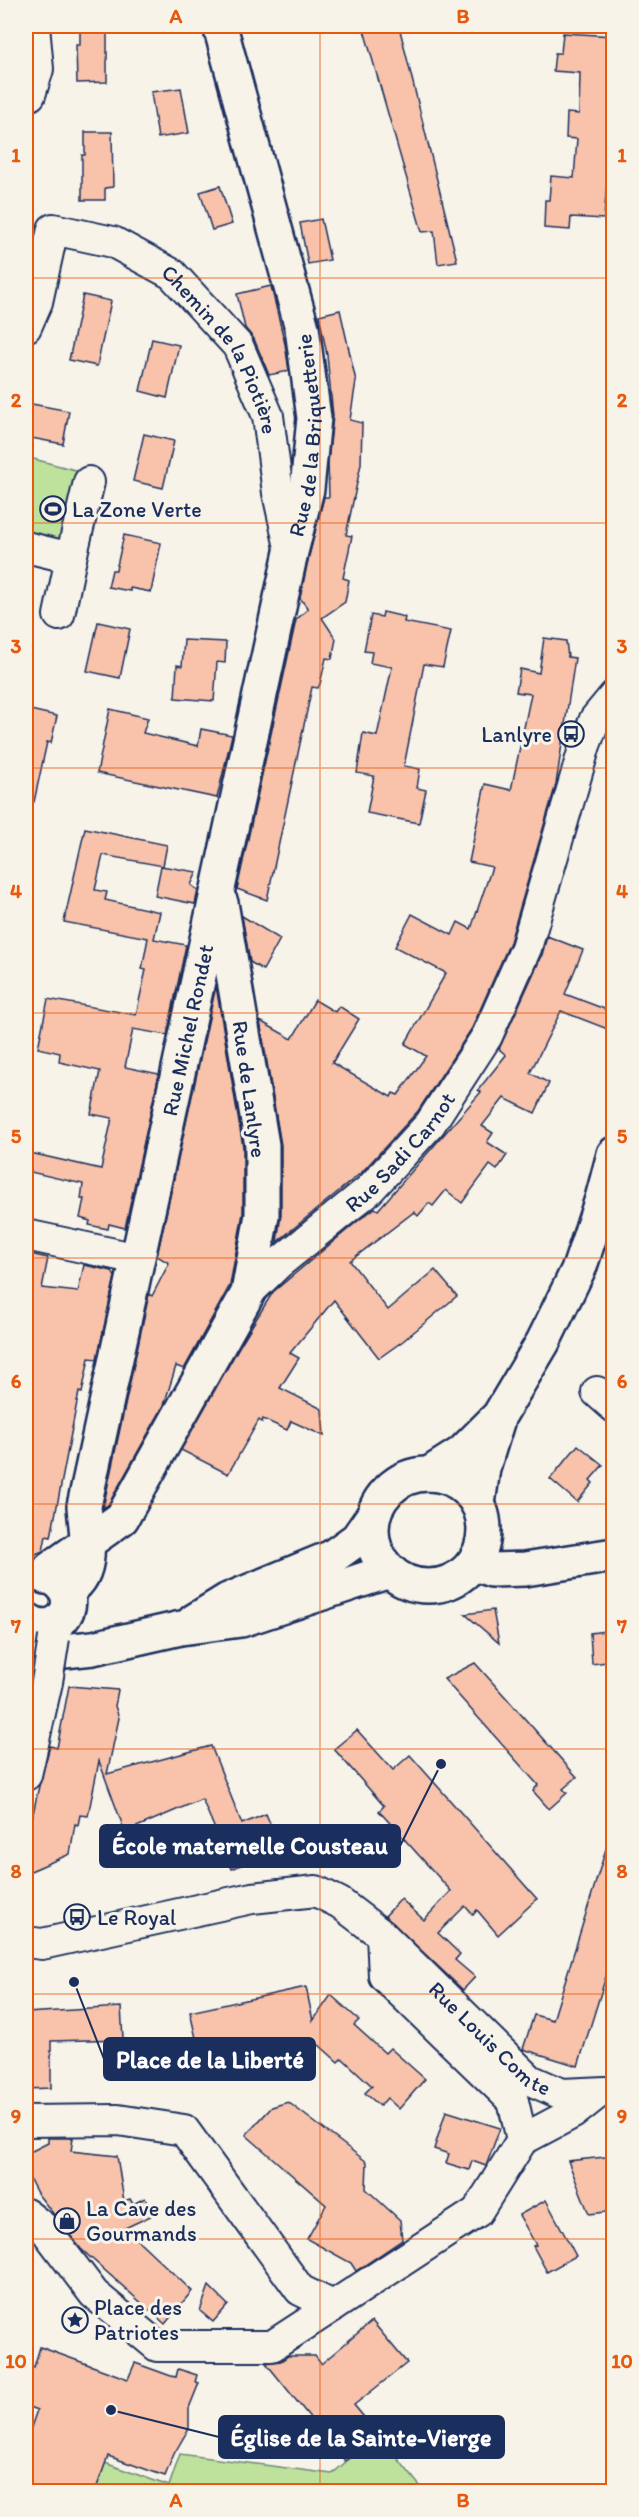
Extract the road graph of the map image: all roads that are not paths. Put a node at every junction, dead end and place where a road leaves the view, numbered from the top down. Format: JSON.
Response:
{"nodes":[{"id":1,"x":34,"y":26,"type":"edge"},
{"id":2,"x":220,"y":26,"type":"edge"},
{"id":3,"x":26,"y":95,"type":"edge"},
{"id":4,"x":26,"y":327,"type":"edge"},
{"id":5,"x":89,"y":482,"type":"dead end"},
{"id":6,"x":26,"y":548,"type":"edge"},
{"id":7,"x":291,"y":552,"type":"junction"},
{"id":8,"x":71,"y":558,"type":"junction"},
{"id":9,"x":59,"y":615,"type":"dead end"},
{"id":10,"x":614,"y":696,"type":"edge"},
{"id":11,"x":219,"y":886,"type":"junction"},
{"id":12,"x":614,"y":1154,"type":"edge"},
{"id":13,"x":26,"y":1235,"type":"edge"},
{"id":14,"x":138,"y":1259,"type":"junction"},
{"id":15,"x":248,"y":1293,"type":"junction"},
{"id":16,"x":499,"y":1416,"type":"junction"},
{"id":17,"x":429,"y":1474,"type":"junction"},
{"id":18,"x":482,"y":1514,"type":"junction"},
{"id":19,"x":373,"y":1516,"type":"junction"},
{"id":20,"x":614,"y":1540,"type":"edge"},
{"id":21,"x":86,"y":1542,"type":"junction"},
{"id":22,"x":614,"y":1555,"type":"edge"},
{"id":23,"x":474,"y":1563,"type":"junction"},
{"id":24,"x":389,"y":1571,"type":"junction"},
{"id":25,"x":47,"y":1580,"type":"edge"},
{"id":26,"x":37,"y":1626,"type":"edge"},
{"id":27,"x":181,"y":1628,"type":"junction"},
{"id":28,"x":26,"y":1655,"type":"edge"},
{"id":29,"x":26,"y":1774,"type":"edge"},
{"id":30,"x":382,"y":1935,"type":"junction"},
{"id":31,"x":26,"y":1942,"type":"edge"},
{"id":32,"x":605,"y":2092,"type":"edge"},
{"id":33,"x":26,"y":2121,"type":"edge"},
{"id":34,"x":522,"y":2140,"type":"junction"},
{"id":35,"x":26,"y":2214,"type":"edge"},
{"id":36,"x":333,"y":2306,"type":"junction"}],
"edges":[{"from":1,"to":3,"type":"street"},
{"from":2,"to":7,"type":"main road","name":"Rue de la Briquetterie"},
{"from":4,"to":7,"type":"street","name":"Chemin de la Piotière"},
{"from":5,"to":8,"type":"street"},
{"from":6,"to":8,"type":"street"},
{"from":7,"to":11,"type":"main road","name":"Rue Michel Rondet"},
{"from":8,"to":9,"type":"street"},
{"from":10,"to":15,"type":"street","name":"Rue Sadi Carnot"},
{"from":11,"to":14,"type":"main road","name":"Rue Michel Rondet"},
{"from":11,"to":15,"type":"main road","name":"Rue de Lanlyre"},
{"from":12,"to":16,"type":"main road"},
{"from":13,"to":14,"type":"street"},
{"from":14,"to":21,"type":"main road","name":"Rue Michel Rondet"},
{"from":15,"to":21,"type":"main road","name":"Rue Sadi Carnot"},
{"from":16,"to":17,"type":"main road"},
{"from":16,"to":18,"type":"main road"},
{"from":17,"to":18,"type":"main road"},
{"from":17,"to":19,"type":"main road"},
{"from":18,"to":20,"type":"main road"},
{"from":18,"to":23,"type":"main road"},
{"from":19,"to":24,"type":"main road"},
{"from":19,"to":27,"type":"main road"},
{"from":21,"to":25,"type":"main road"},
{"from":22,"to":23,"type":"main road"},
{"from":23,"to":24,"type":"main road"},
{"from":24,"to":27,"type":"main road"},
{"from":25,"to":26,"type":"main road"},
{"from":26,"to":29,"type":"street","bridge":true},
{"from":27,"to":28,"type":"main road"},
{"from":30,"to":31,"type":"street","name":"Rue Louis Comte"},
{"from":30,"to":32,"type":"street","name":"Rue Louis Comte"},
{"from":30,"to":34,"type":"street"},
{"from":32,"to":34,"type":"street","name":"Rue Louis Comte"},
{"from":33,"to":36,"type":"street"},
{"from":34,"to":36,"type":"street"},
{"from":35,"to":36,"type":"street"}]}
